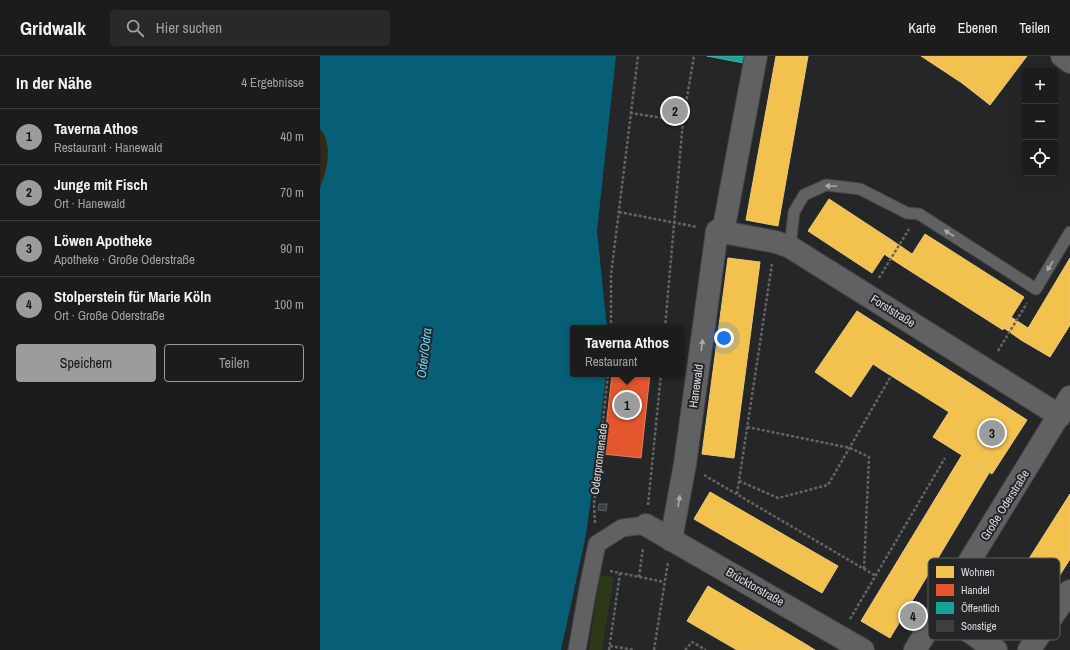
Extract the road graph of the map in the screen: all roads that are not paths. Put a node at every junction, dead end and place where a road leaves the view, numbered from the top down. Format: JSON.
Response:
{"nodes":[{"id":1,"x":756,"y":56,"type":"edge"},
{"id":2,"x":1062,"y":56,"type":"edge"},
{"id":3,"x":1070,"y":62,"type":"edge"},
{"id":4,"x":720,"y":232,"type":"junction"},
{"id":5,"x":1070,"y":232,"type":"edge"},
{"id":6,"x":783,"y":244,"type":"junction"},
{"id":7,"x":1065,"y":407,"type":"edge"},
{"id":8,"x":646,"y":525,"type":"joint"},
{"id":9,"x":671,"y":540,"type":"junction"},
{"id":10,"x":972,"y":558,"type":"edge"},
{"id":11,"x":1070,"y":591,"type":"edge"},
{"id":12,"x":1060,"y":605,"type":"edge"},
{"id":13,"x":928,"y":629,"type":"edge"},
{"id":14,"x":981,"y":640,"type":"edge"},
{"id":15,"x":1036,"y":640,"type":"edge"},
{"id":16,"x":577,"y":650,"type":"edge"},
{"id":17,"x":864,"y":650,"type":"edge"},
{"id":18,"x":915,"y":650,"type":"edge"},
{"id":19,"x":996,"y":650,"type":"edge"},
{"id":20,"x":1029,"y":650,"type":"edge"}],
"edges":[{"from":1,"to":4,"type":"street","name":"Hanewald"},
{"from":2,"to":3,"type":"street"},
{"from":4,"to":6,"type":"street","name":"Forststraße"},
{"from":9,"to":4,"type":"street","name":"Hanewald","one_way":true},
{"from":5,"to":6,"type":"lane","one_way":true},
{"from":6,"to":7,"type":"street","name":"Forststraße"},
{"from":7,"to":10,"type":"street","name":"Große Oderstraße"},
{"from":8,"to":9,"type":"street","name":"Brücktorstraße"},
{"from":8,"to":16,"type":"street"},
{"from":9,"to":17,"type":"street","name":"Brücktorstraße"},
{"from":11,"to":12,"type":"street"},
{"from":13,"to":18,"type":"street","name":"Große Oderstraße"},
{"from":14,"to":19,"type":"street"},
{"from":15,"to":20,"type":"street"}]}
